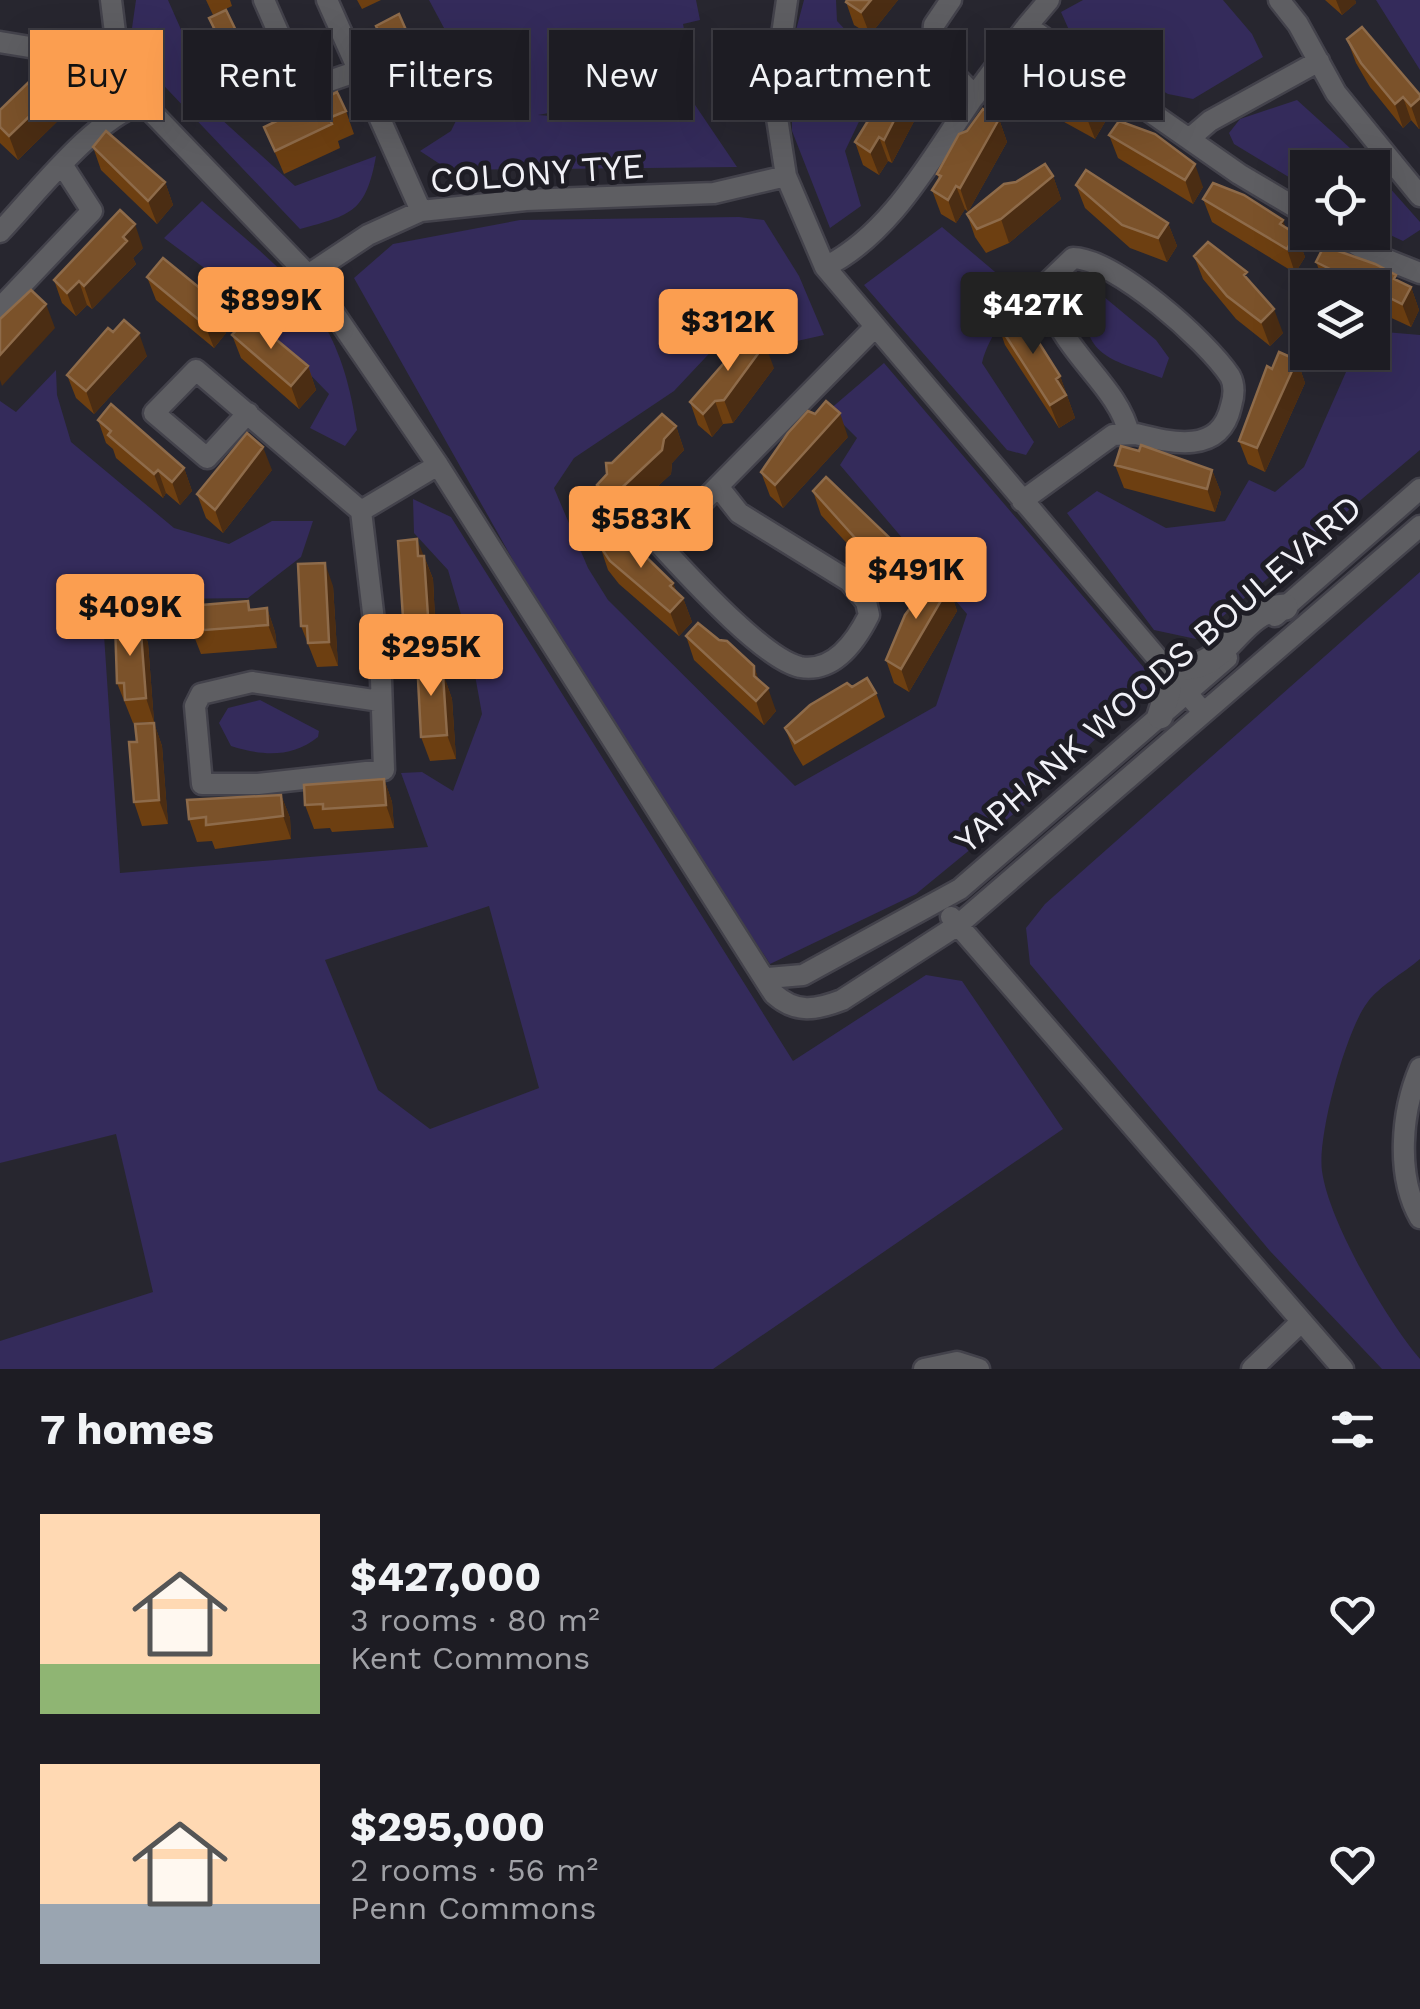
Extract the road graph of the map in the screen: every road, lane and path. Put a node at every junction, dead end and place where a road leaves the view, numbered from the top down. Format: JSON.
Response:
{"nodes":[{"id":1,"x":111,"y":0,"type":"edge"},
{"id":2,"x":264,"y":0,"type":"edge"},
{"id":3,"x":327,"y":0,"type":"edge"},
{"id":4,"x":787,"y":0,"type":"edge"},
{"id":5,"x":951,"y":0,"type":"edge"},
{"id":6,"x":1048,"y":0,"type":"edge"},
{"id":7,"x":1279,"y":0,"type":"edge"},
{"id":8,"x":1027,"y":26,"type":"junction"},
{"id":9,"x":115,"y":30,"type":"edge"},
{"id":10,"x":0,"y":42,"type":"edge"},
{"id":11,"x":30,"y":48,"type":"edge"},
{"id":12,"x":351,"y":56,"type":"edge"},
{"id":13,"x":1318,"y":62,"type":"junction"},
{"id":14,"x":351,"y":74,"type":"edge"},
{"id":15,"x":974,"y":96,"type":"junction"},
{"id":16,"x":116,"y":120,"type":"edge"},
{"id":17,"x":159,"y":120,"type":"edge"},
{"id":18,"x":380,"y":120,"type":"edge"},
{"id":19,"x":1189,"y":139,"type":"junction"},
{"id":20,"x":64,"y":166,"type":"junction"},
{"id":21,"x":786,"y":176,"type":"junction"},
{"id":22,"x":1420,"y":196,"type":"edge"},
{"id":23,"x":1290,"y":204,"type":"edge"},
{"id":24,"x":421,"y":211,"type":"junction"},
{"id":25,"x":0,"y":232,"type":"edge"},
{"id":26,"x":1364,"y":250,"type":"edge"},
{"id":27,"x":825,"y":267,"type":"junction"},
{"id":28,"x":1420,"y":273,"type":"edge"},
{"id":29,"x":308,"y":275,"type":"junction"},
{"id":30,"x":0,"y":308,"type":"edge"},
{"id":31,"x":873,"y":329,"type":"junction"},
{"id":32,"x":248,"y":413,"type":"junction"},
{"id":33,"x":1129,"y":434,"type":"junction"},
{"id":34,"x":438,"y":465,"type":"junction"},
{"id":35,"x":1420,"y":488,"type":"edge"},
{"id":36,"x":720,"y":489,"type":"junction"},
{"id":37,"x":1022,"y":500,"type":"junction"},
{"id":38,"x":361,"y":511,"type":"junction"},
{"id":39,"x":1420,"y":526,"type":"edge"},
{"id":40,"x":1285,"y":607,"type":"junction"},
{"id":41,"x":1164,"y":664,"type":"junction"},
{"id":42,"x":1187,"y":692,"type":"junction"},
{"id":43,"x":380,"y":701,"type":"junction"},
{"id":44,"x":1203,"y":712,"type":"junction"},
{"id":45,"x":1160,"y":716,"type":"junction"},
{"id":46,"x":1076,"y":790,"type":"junction"},
{"id":47,"x":936,"y":904,"type":"junction"},
{"id":48,"x":958,"y":924,"type":"junction"},
{"id":49,"x":768,"y":978,"type":"junction"},
{"id":50,"x":1420,"y":1068,"type":"edge"},
{"id":51,"x":1420,"y":1218,"type":"edge"},
{"id":52,"x":1301,"y":1322,"type":"junction"},
{"id":53,"x":924,"y":1369,"type":"edge"},
{"id":54,"x":979,"y":1369,"type":"edge"},
{"id":55,"x":1252,"y":1369,"type":"edge"},
{"id":56,"x":1342,"y":1369,"type":"edge"}],
"edges":[{"from":1,"to":9,"type":"street"},
{"from":2,"to":14,"type":"street"},
{"from":3,"to":12,"type":"street"},
{"from":4,"to":21,"type":"street"},
{"from":5,"to":15,"type":"street"},
{"from":6,"to":8,"type":"street"},
{"from":7,"to":13,"type":"street"},
{"from":8,"to":15,"type":"street"},
{"from":8,"to":19,"type":"street"},
{"from":10,"to":11,"type":"street"},
{"from":13,"to":19,"type":"street"},
{"from":13,"to":22,"type":"street"},
{"from":15,"to":27,"type":"street"},
{"from":16,"to":20,"type":"street"},
{"from":17,"to":29,"type":"street"},
{"from":18,"to":24,"type":"street"},
{"from":19,"to":23,"type":"street"},
{"from":20,"to":25,"type":"street"},
{"from":20,"to":30,"type":"street"},
{"from":21,"to":24,"type":"street","name":"COLONY TYE"},
{"from":21,"to":27,"type":"street"},
{"from":24,"to":29,"type":"street","name":"COLONY TYE"},
{"from":26,"to":28,"type":"street"},
{"from":27,"to":31,"type":"street"},
{"from":29,"to":34,"type":"street"},
{"from":31,"to":36,"type":"street"},
{"from":31,"to":37,"type":"street"},
{"from":32,"to":32,"type":"street"},
{"from":32,"to":38,"type":"street"},
{"from":33,"to":33,"type":"street"},
{"from":33,"to":37,"type":"street"},
{"from":34,"to":38,"type":"street"},
{"from":34,"to":49,"type":"street"},
{"from":35,"to":40,"type":"street","name":"YAPHANK WOODS BOULEVARD"},
{"from":36,"to":36,"type":"street"},
{"from":37,"to":41,"type":"street"},
{"from":38,"to":43,"type":"street"},
{"from":39,"to":44,"type":"street","name":"YAPHANK WOODS BOULEVARD"},
{"from":40,"to":41,"type":"street"},
{"from":40,"to":42,"type":"street","name":"YAPHANK WOODS BOULEVARD"},
{"from":41,"to":42,"type":"street"},
{"from":41,"to":45,"type":"street"},
{"from":42,"to":44,"type":"street"},
{"from":42,"to":45,"type":"street","name":"YAPHANK WOODS BOULEVARD"},
{"from":43,"to":43,"type":"street"},
{"from":44,"to":48,"type":"street","name":"YAPHANK WOODS BOULEVARD"},
{"from":45,"to":46,"type":"street","name":"YAPHANK WOODS BOULEVARD"},
{"from":46,"to":47,"type":"street","name":"YAPHANK WOODS BOULEVARD"},
{"from":46,"to":48,"type":"street"},
{"from":47,"to":48,"type":"street"},
{"from":47,"to":49,"type":"street","name":"YAPHANK WOODS BOULEVARD"},
{"from":48,"to":49,"type":"street","name":"YAPHANK WOODS BOULEVARD"},
{"from":48,"to":52,"type":"street"},
{"from":50,"to":51,"type":"street"},
{"from":52,"to":55,"type":"street"},
{"from":52,"to":56,"type":"street"},
{"from":53,"to":54,"type":"street"}]}
